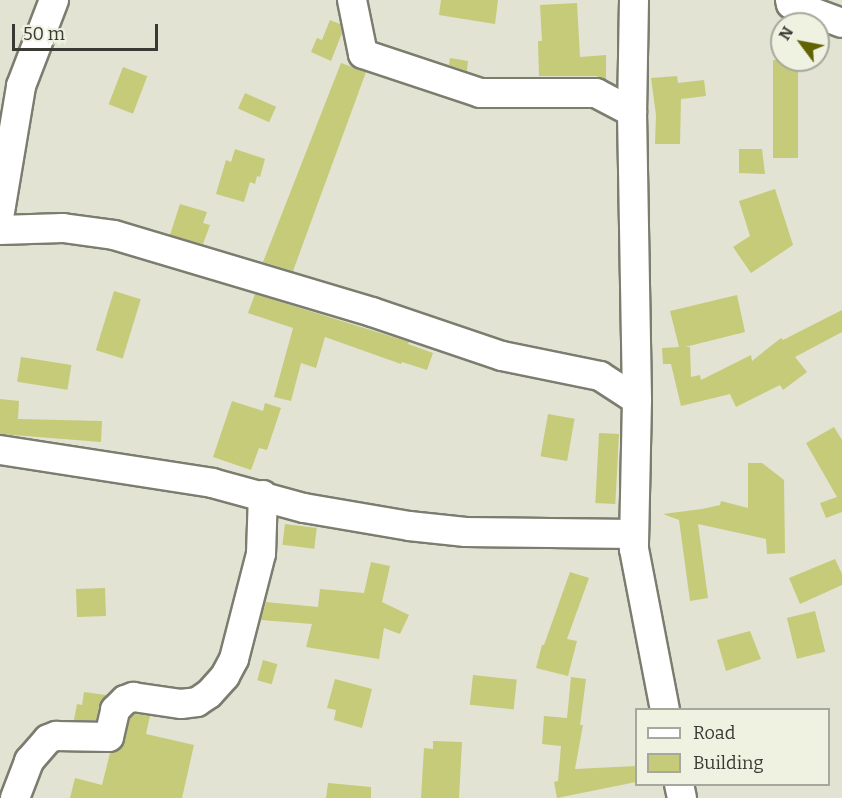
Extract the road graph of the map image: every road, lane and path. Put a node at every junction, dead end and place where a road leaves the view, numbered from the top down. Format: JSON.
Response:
{"nodes":[{"id":1,"x":54,"y":0,"type":"edge"},
{"id":2,"x":352,"y":0,"type":"edge"},
{"id":3,"x":634,"y":0,"type":"edge"},
{"id":4,"x":790,"y":0,"type":"edge"},
{"id":5,"x":842,"y":23,"type":"edge"},
{"id":6,"x":633,"y":58,"type":"junction"},
{"id":7,"x":596,"y":93,"type":"junction"},
{"id":8,"x":632,"y":112,"type":"junction"},
{"id":9,"x":0,"y":212,"type":"edge"},
{"id":10,"x":0,"y":230,"type":"edge"},
{"id":11,"x":637,"y":400,"type":"junction"},
{"id":12,"x":0,"y":450,"type":"edge"},
{"id":13,"x":263,"y":495,"type":"junction"},
{"id":14,"x":634,"y":534,"type":"junction"},
{"id":15,"x":665,"y":708,"type":"edge"},
{"id":16,"x":15,"y":798,"type":"edge"}],
"edges":[{"from":1,"to":9,"type":"street"},
{"from":2,"to":7,"type":"street"},
{"from":3,"to":6,"type":"street"},
{"from":4,"to":5,"type":"street"},
{"from":6,"to":7,"type":"street"},
{"from":6,"to":8,"type":"street"},
{"from":7,"to":8,"type":"street"},
{"from":8,"to":11,"type":"street"},
{"from":10,"to":11,"type":"street"},
{"from":11,"to":14,"type":"street"},
{"from":12,"to":13,"type":"street"},
{"from":13,"to":14,"type":"street"},
{"from":13,"to":16,"type":"street"},
{"from":14,"to":15,"type":"street"}]}
